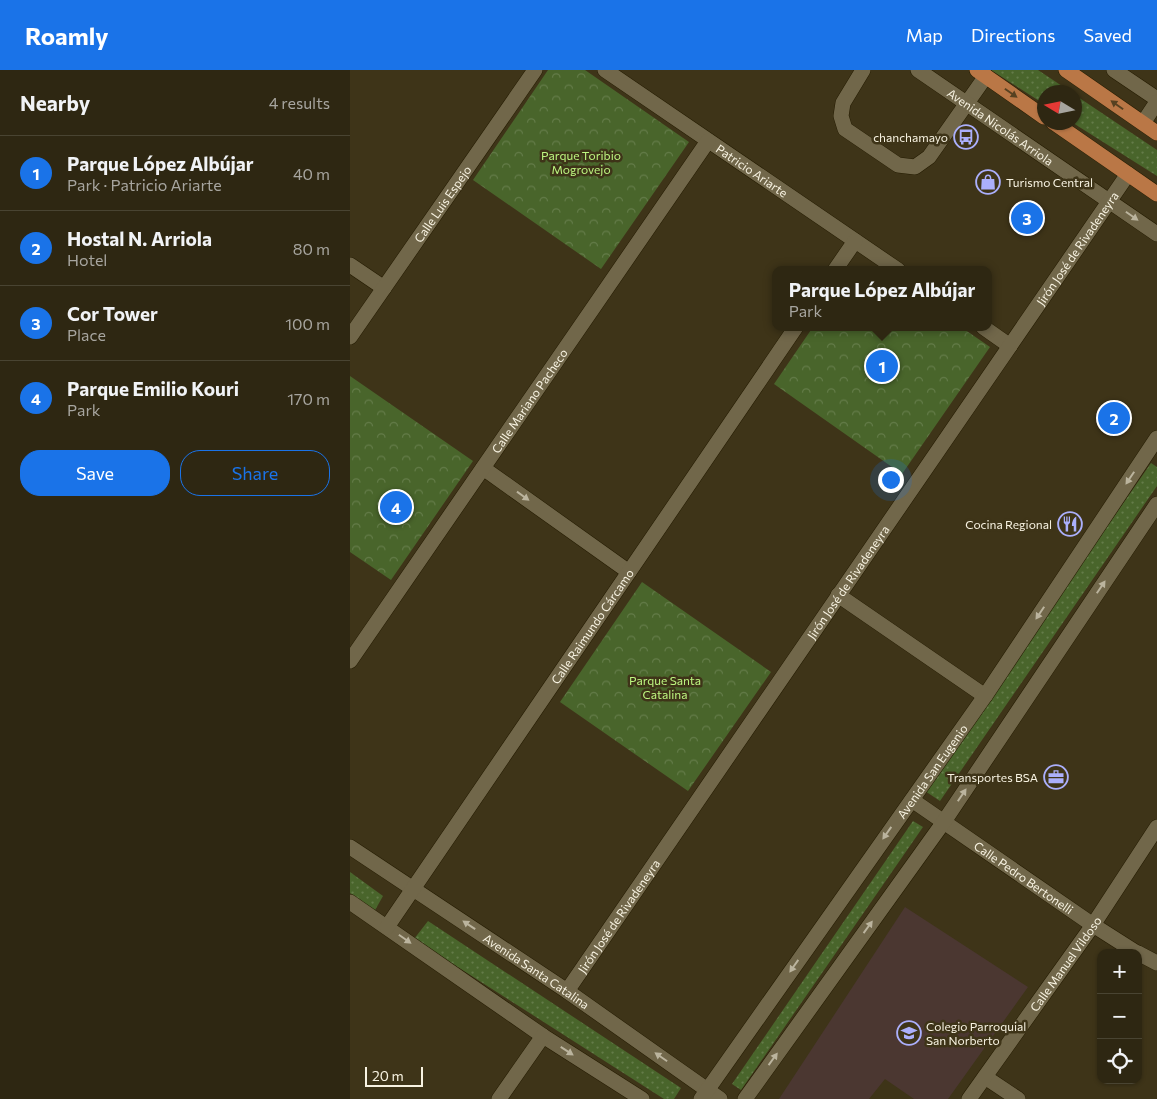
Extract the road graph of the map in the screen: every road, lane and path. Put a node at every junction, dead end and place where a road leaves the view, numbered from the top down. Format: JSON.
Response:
{"nodes":[{"id":1,"x":535,"y":70,"type":"edge"},
{"id":2,"x":605,"y":70,"type":"edge"},
{"id":3,"x":863,"y":70,"type":"edge"},
{"id":4,"x":918,"y":70,"type":"edge"},
{"id":5,"x":1066,"y":70,"type":"edge"},
{"id":6,"x":1114,"y":70,"type":"edge"},
{"id":7,"x":981,"y":73,"type":"edge"},
{"id":8,"x":1157,"y":100,"type":"edge"},
{"id":9,"x":968,"y":104,"type":"junction"},
{"id":10,"x":1037,"y":112,"type":"edge"},
{"id":11,"x":1143,"y":123,"type":"junction"},
{"id":12,"x":1065,"y":130,"type":"edge"},
{"id":13,"x":1157,"y":132,"type":"edge"},
{"id":14,"x":708,"y":140,"type":"junction"},
{"id":15,"x":1128,"y":174,"type":"junction"},
{"id":16,"x":1157,"y":194,"type":"edge"},
{"id":17,"x":1110,"y":201,"type":"junction"},
{"id":18,"x":1157,"y":234,"type":"edge"},
{"id":19,"x":855,"y":241,"type":"junction"},
{"id":20,"x":350,"y":265,"type":"edge"},
{"id":21,"x":838,"y":266,"type":"edge"},
{"id":22,"x":892,"y":266,"type":"edge"},
{"id":23,"x":384,"y":288,"type":"junction"},
{"id":24,"x":793,"y":331,"type":"edge"},
{"id":25,"x":989,"y":331,"type":"edge"},
{"id":26,"x":350,"y":337,"type":"edge"},
{"id":27,"x":1010,"y":346,"type":"junction"},
{"id":28,"x":1155,"y":445,"type":"edge"},
{"id":29,"x":483,"y":468,"type":"junction"},
{"id":30,"x":1157,"y":504,"type":"edge"},
{"id":31,"x":629,"y":572,"type":"junction"},
{"id":32,"x":838,"y":595,"type":"junction"},
{"id":33,"x":350,"y":661,"type":"edge"},
{"id":34,"x":985,"y":696,"type":"junction"},
{"id":35,"x":912,"y":800,"type":"junction"},
{"id":36,"x":943,"y":823,"type":"junction"},
{"id":37,"x":1157,"y":826,"type":"edge"},
{"id":38,"x":350,"y":847,"type":"edge"},
{"id":39,"x":414,"y":888,"type":"junction"},
{"id":40,"x":350,"y":902,"type":"edge"},
{"id":41,"x":1093,"y":925,"type":"junction"},
{"id":42,"x":387,"y":927,"type":"junction"},
{"id":43,"x":1132,"y":949,"type":"edge"},
{"id":44,"x":1142,"y":955,"type":"edge"},
{"id":45,"x":1157,"y":963,"type":"edge"},
{"id":46,"x":567,"y":991,"type":"junction"},
{"id":47,"x":543,"y":1036,"type":"junction"},
{"id":48,"x":985,"y":1077,"type":"junction"},
{"id":49,"x":704,"y":1094,"type":"edge"},
{"id":50,"x":499,"y":1099,"type":"edge"},
{"id":51,"x":642,"y":1099,"type":"edge"},
{"id":52,"x":720,"y":1099,"type":"edge"},
{"id":53,"x":745,"y":1099,"type":"edge"},
{"id":54,"x":969,"y":1099,"type":"edge"},
{"id":55,"x":1018,"y":1099,"type":"edge"}],
"edges":[{"from":1,"to":23,"type":"street","name":"Calle Luis Espejo"},
{"from":2,"to":14,"type":"street","name":"Patricio Ariarte"},
{"from":3,"to":9,"type":"street"},
{"from":4,"to":9,"type":"street","name":"Avenida Nicolás Arriola"},
{"from":11,"to":5,"type":"main road","one_way":true},
{"from":6,"to":8,"type":"street"},
{"from":7,"to":9,"type":"street"},
{"from":7,"to":10,"type":"main road","one_way":true},
{"from":8,"to":11,"type":"street"},
{"from":9,"to":17,"type":"street","name":"Avenida Nicolás Arriola"},
{"from":11,"to":13,"type":"main road"},
{"from":12,"to":15,"type":"main road"},
{"from":14,"to":19,"type":"street","name":"Patricio Ariarte"},
{"from":14,"to":29,"type":"street","name":"Calle Mariano Pacheco"},
{"from":15,"to":16,"type":"main road"},
{"from":15,"to":17,"type":"street","name":"Jirón José de Rivadeneyra"},
{"from":17,"to":18,"type":"street","name":"Avenida Nicolás Arriola","one_way":true},
{"from":17,"to":27,"type":"street","name":"Jirón José de Rivadeneyra"},
{"from":19,"to":21,"type":"street"},
{"from":19,"to":22,"type":"street","name":"Patricio Ariarte"},
{"from":20,"to":23,"type":"street"},
{"from":23,"to":26,"type":"street","name":"Calle Luis Espejo"},
{"from":24,"to":31,"type":"street","name":"Calle Raimundo Cárcamo"},
{"from":25,"to":27,"type":"street"},
{"from":27,"to":32,"type":"street","name":"Jirón José de Rivadeneyra"},
{"from":28,"to":34,"type":"street","name":"Avenida San Eugenio","one_way":true},
{"from":29,"to":31,"type":"street","one_way":true},
{"from":29,"to":33,"type":"street","name":"Calle Mariano Pacheco"},
{"from":36,"to":30,"type":"street","one_way":true},
{"from":31,"to":39,"type":"street","name":"Calle Raimundo Cárcamo"},
{"from":32,"to":34,"type":"street"},
{"from":32,"to":46,"type":"street","name":"Jirón José de Rivadeneyra"},
{"from":34,"to":35,"type":"street","name":"Avenida San Eugenio"},
{"from":35,"to":36,"type":"street","name":"Calle Pedro Bertonelli"},
{"from":35,"to":49,"type":"street","name":"Avenida San Eugenio","one_way":true},
{"from":36,"to":41,"type":"street","name":"Calle Pedro Bertonelli"},
{"from":53,"to":36,"type":"street","one_way":true},
{"from":37,"to":41,"type":"street","name":"Calle Manuel Vildoso"},
{"from":38,"to":39,"type":"street","name":"Avenida Santa Catalina"},
{"from":39,"to":42,"type":"street","name":"Calle Raimundo Cárcamo"},
{"from":46,"to":39,"type":"street","name":"Avenida Santa Catalina","one_way":true},
{"from":40,"to":42,"type":"street"},
{"from":41,"to":43,"type":"street","name":"Calle Pedro Bertonelli"},
{"from":41,"to":48,"type":"street","name":"Calle Manuel Vildoso"},
{"from":42,"to":47,"type":"street","one_way":true},
{"from":44,"to":45,"type":"street","name":"Calle Pedro Bertonelli"},
{"from":49,"to":46,"type":"street","name":"Avenida Santa Catalina","one_way":true},
{"from":47,"to":50,"type":"street"},
{"from":47,"to":51,"type":"street","one_way":true},
{"from":48,"to":54,"type":"street","name":"Calle Manuel Vildoso"},
{"from":48,"to":55,"type":"street"},
{"from":49,"to":52,"type":"street","name":"Avenida Santa Catalina"}]}
